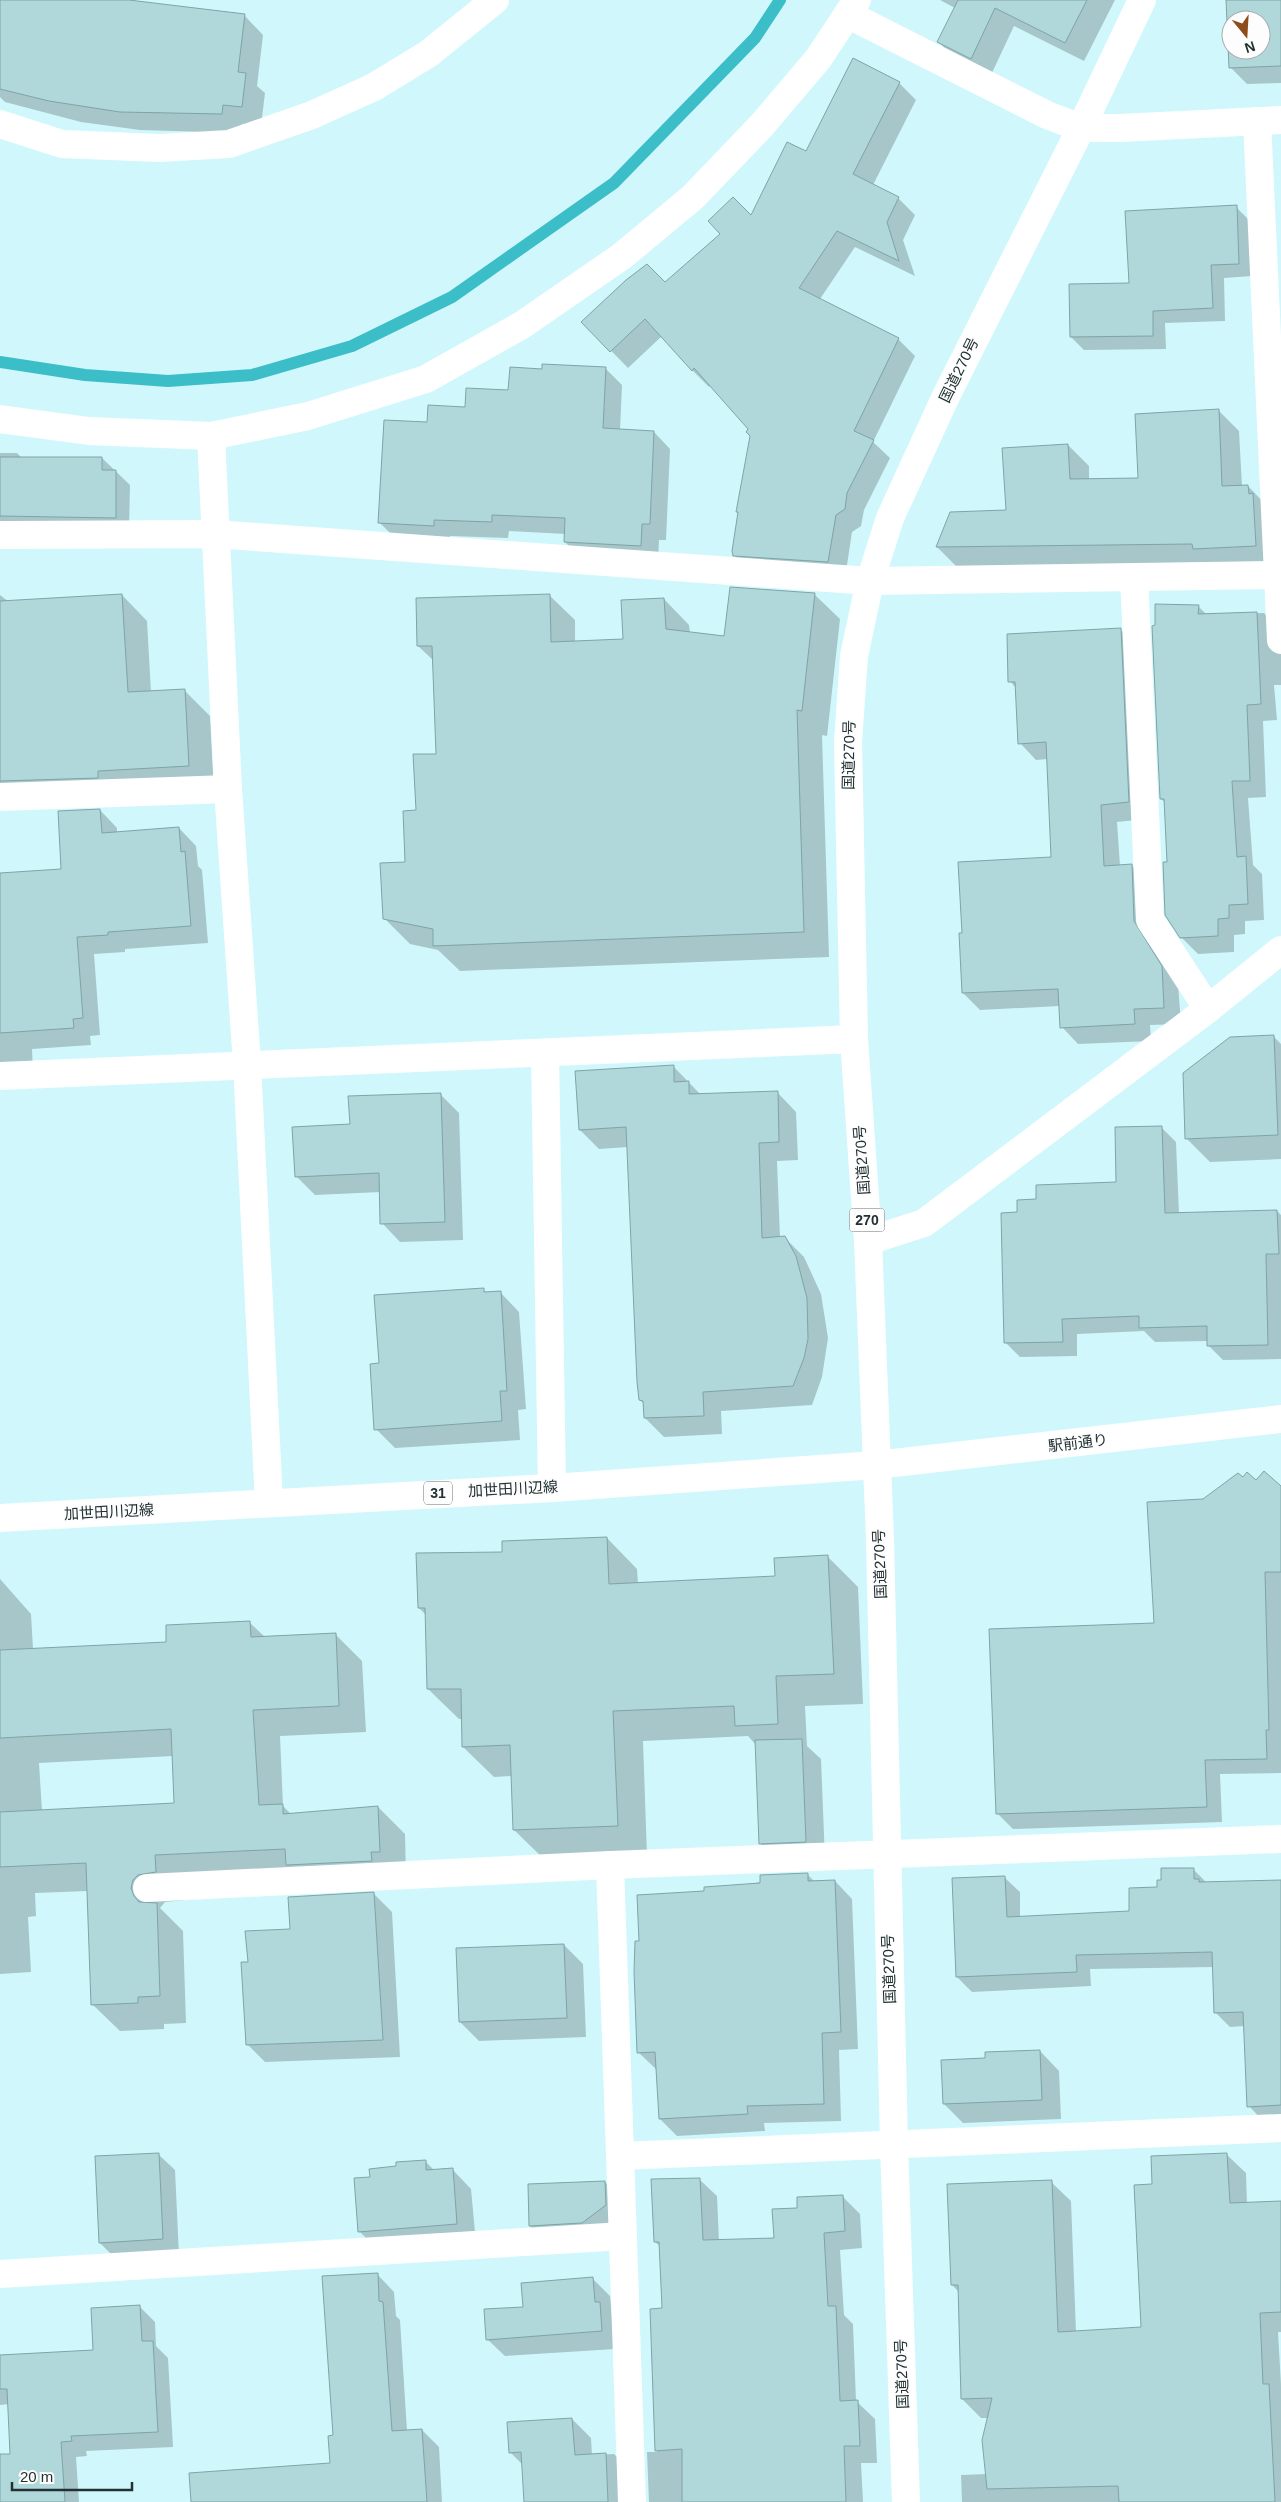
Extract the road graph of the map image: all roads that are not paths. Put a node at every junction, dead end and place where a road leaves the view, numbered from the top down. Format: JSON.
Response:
{"nodes":[{"id":1,"x":495,"y":0,"type":"edge"},
{"id":2,"x":1142,"y":0,"type":"edge"},
{"id":3,"x":853,"y":7,"type":"edge"},
{"id":4,"x":1269,"y":120,"type":"edge"},
{"id":5,"x":0,"y":124,"type":"edge"},
{"id":6,"x":1081,"y":128,"type":"junction"},
{"id":7,"x":0,"y":419,"type":"edge"},
{"id":8,"x":211,"y":436,"type":"junction"},
{"id":9,"x":214,"y":534,"type":"junction"},
{"id":10,"x":0,"y":535,"type":"edge"},
{"id":11,"x":1278,"y":575,"type":"junction"},
{"id":12,"x":1134,"y":577,"type":"junction"},
{"id":13,"x":870,"y":581,"type":"junction"},
{"id":14,"x":1281,"y":640,"type":"edge"},
{"id":15,"x":228,"y":789,"type":"junction"},
{"id":16,"x":0,"y":797,"type":"edge"},
{"id":17,"x":1281,"y":950,"type":"edge"},
{"id":18,"x":1208,"y":1009,"type":"junction"},
{"id":19,"x":854,"y":1039,"type":"junction"},
{"id":20,"x":546,"y":1053,"type":"junction"},
{"id":21,"x":247,"y":1064,"type":"junction"},
{"id":22,"x":0,"y":1076,"type":"edge"},
{"id":23,"x":868,"y":1241,"type":"junction"},
{"id":24,"x":1281,"y":1420,"type":"edge"},
{"id":25,"x":876,"y":1465,"type":"junction"},
{"id":26,"x":552,"y":1488,"type":"junction"},
{"id":27,"x":269,"y":1502,"type":"junction"},
{"id":28,"x":0,"y":1518,"type":"edge"},
{"id":29,"x":1281,"y":1839,"type":"edge"},
{"id":30,"x":886,"y":1854,"type":"junction"},
{"id":31,"x":610,"y":1865,"type":"junction"},
{"id":32,"x":147,"y":1888,"type":"dead end"},
{"id":33,"x":1281,"y":2128,"type":"edge"},
{"id":34,"x":894,"y":2144,"type":"junction"},
{"id":35,"x":620,"y":2156,"type":"junction"},
{"id":36,"x":623,"y":2236,"type":"junction"},
{"id":37,"x":0,"y":2274,"type":"edge"},
{"id":38,"x":632,"y":2502,"type":"edge"},
{"id":39,"x":906,"y":2502,"type":"edge"}],
"edges":[{"from":1,"to":5,"type":"main road"},
{"from":2,"to":6,"type":"main road","name":"国道270号","number":"270"},
{"from":3,"to":6,"type":"main road"},
{"from":3,"to":8,"type":"main road"},
{"from":4,"to":6,"type":"main road"},
{"from":4,"to":11,"type":"main road"},
{"from":6,"to":13,"type":"main road","name":"国道270号","number":"270"},
{"from":7,"to":8,"type":"main road"},
{"from":8,"to":9,"type":"main road"},
{"from":9,"to":10,"type":"main road"},
{"from":9,"to":13,"type":"main road"},
{"from":9,"to":15,"type":"main road"},
{"from":11,"to":12,"type":"main road"},
{"from":11,"to":14,"type":"main road"},
{"from":12,"to":13,"type":"main road"},
{"from":12,"to":18,"type":"main road"},
{"from":13,"to":19,"type":"main road","name":"国道270号","number":"270"},
{"from":15,"to":16,"type":"main road"},
{"from":15,"to":21,"type":"main road"},
{"from":17,"to":18,"type":"main road"},
{"from":18,"to":23,"type":"main road"},
{"from":19,"to":20,"type":"main road"},
{"from":19,"to":23,"type":"main road","name":"国道270号","number":"270"},
{"from":20,"to":21,"type":"main road"},
{"from":20,"to":26,"type":"main road"},
{"from":21,"to":22,"type":"main road"},
{"from":21,"to":27,"type":"main road"},
{"from":23,"to":25,"type":"main road","name":"国道270号","number":"270"},
{"from":24,"to":25,"type":"main road","name":"駅前通り"},
{"from":25,"to":26,"type":"main road","name":"加世田川辺線","number":"31"},
{"from":25,"to":30,"type":"main road","name":"国道270号","number":"270"},
{"from":26,"to":27,"type":"main road","name":"加世田川辺線","number":"31"},
{"from":27,"to":28,"type":"main road","name":"加世田川辺線","number":"31"},
{"from":29,"to":30,"type":"main road"},
{"from":30,"to":31,"type":"main road"},
{"from":30,"to":34,"type":"main road","name":"国道270号","number":"270"},
{"from":31,"to":32,"type":"main road"},
{"from":31,"to":35,"type":"main road"},
{"from":33,"to":34,"type":"main road"},
{"from":34,"to":35,"type":"main road"},
{"from":34,"to":39,"type":"main road","name":"国道270号","number":"270"},
{"from":35,"to":36,"type":"main road"},
{"from":36,"to":37,"type":"main road"},
{"from":36,"to":38,"type":"main road"}]}
